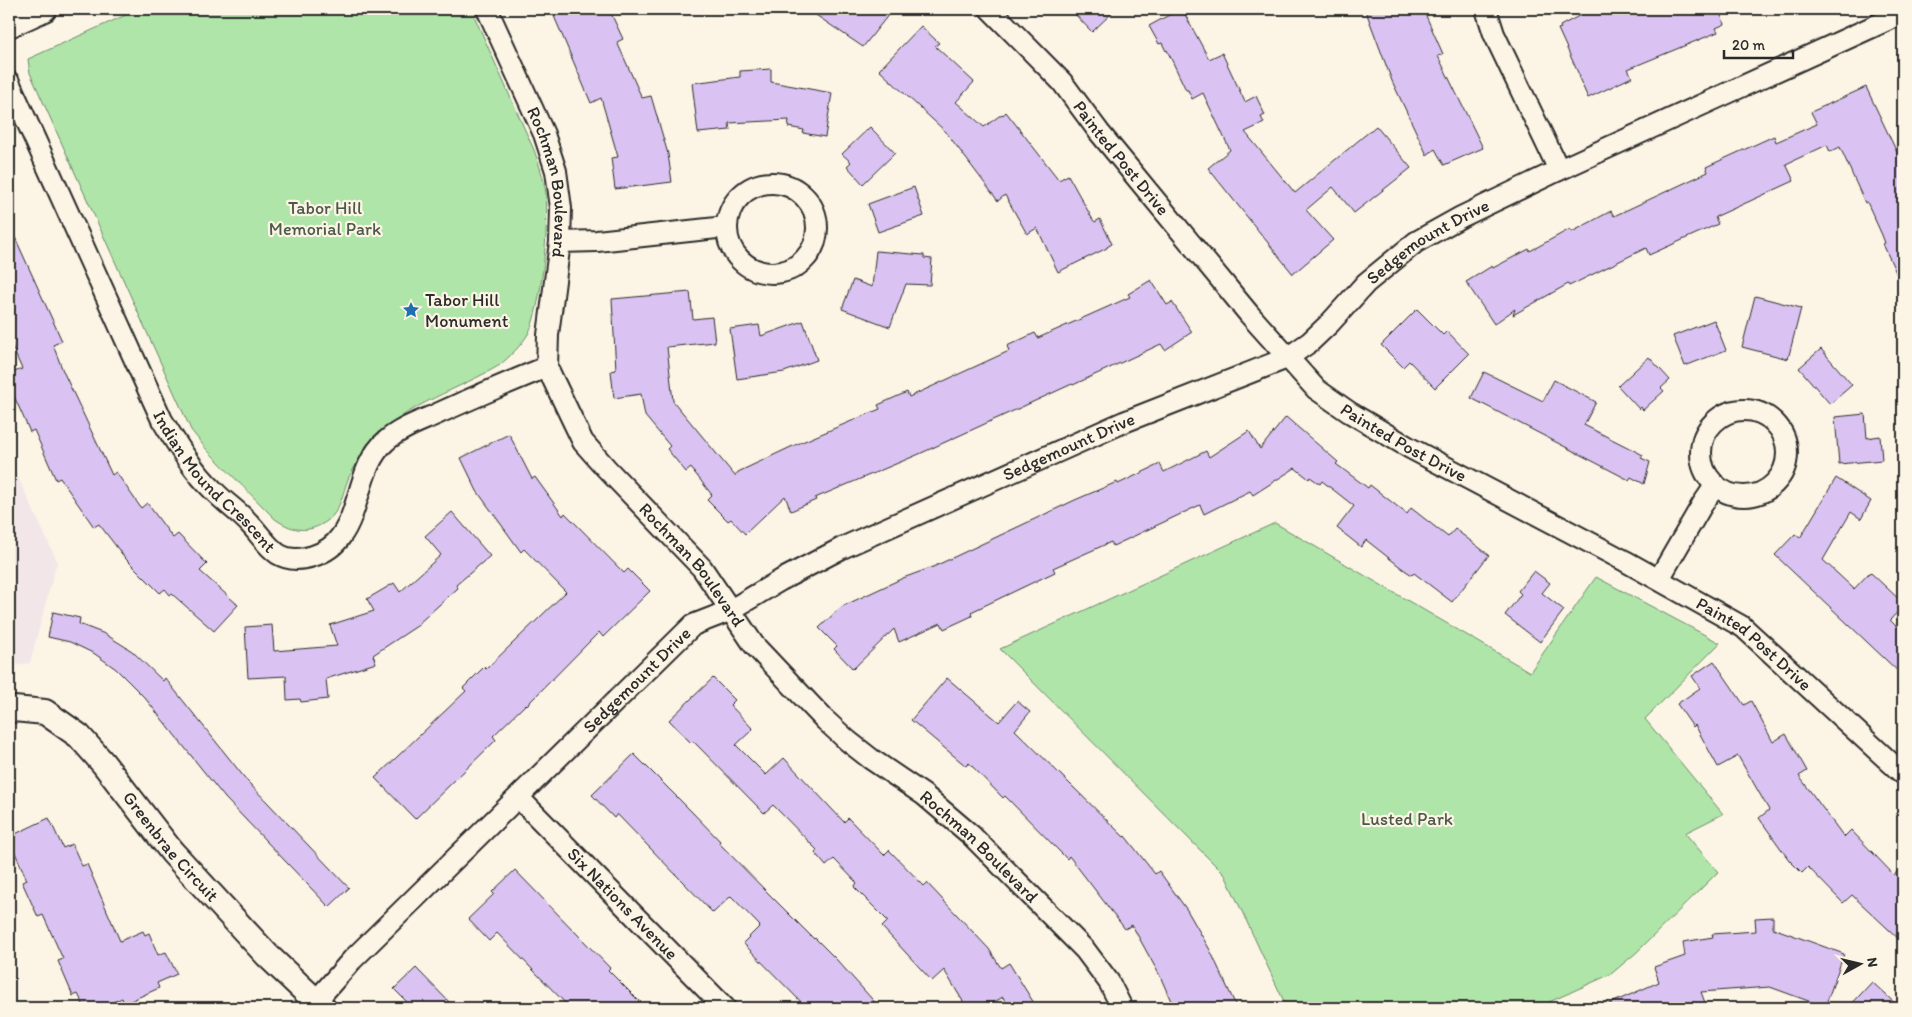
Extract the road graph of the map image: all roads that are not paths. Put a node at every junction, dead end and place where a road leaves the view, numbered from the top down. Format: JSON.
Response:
{"nodes":[{"id":1,"x":44,"y":9,"type":"edge"},
{"id":2,"x":487,"y":9,"type":"edge"},
{"id":3,"x":990,"y":9,"type":"edge"},
{"id":4,"x":1486,"y":9,"type":"edge"},
{"id":5,"x":1900,"y":16,"type":"edge"},
{"id":6,"x":9,"y":25,"type":"edge"},
{"id":7,"x":9,"y":82,"type":"edge"},
{"id":8,"x":1559,"y":170,"type":"junction"},
{"id":9,"x":726,"y":227,"type":"junction"},
{"id":10,"x":560,"y":242,"type":"junction"},
{"id":11,"x":1287,"y":358,"type":"junction"},
{"id":12,"x":547,"y":367,"type":"junction"},
{"id":13,"x":1716,"y":486,"type":"junction"},
{"id":14,"x":1659,"y":579,"type":"junction"},
{"id":15,"x":729,"y":610,"type":"junction"},
{"id":16,"x":9,"y":711,"type":"edge"},
{"id":17,"x":1903,"y":774,"type":"edge"},
{"id":18,"x":519,"y":798,"type":"junction"},
{"id":19,"x":319,"y":1005,"type":"edge"},
{"id":20,"x":725,"y":1008,"type":"edge"},
{"id":21,"x":1122,"y":1008,"type":"edge"}],
"edges":[{"from":1,"to":6,"type":"street"},
{"from":2,"to":10,"type":"street","name":"Rochman Boulevard"},
{"from":3,"to":11,"type":"street","name":"Painted Post Drive"},
{"from":4,"to":8,"type":"street"},
{"from":5,"to":8,"type":"street","name":"Sedgemount Drive"},
{"from":7,"to":12,"type":"street","name":"Indian Mound Crescent"},
{"from":8,"to":11,"type":"street","name":"Sedgemount Drive"},
{"from":9,"to":9,"type":"street"},
{"from":9,"to":10,"type":"street"},
{"from":10,"to":12,"type":"street","name":"Rochman Boulevard"},
{"from":11,"to":14,"type":"street","name":"Painted Post Drive"},
{"from":11,"to":15,"type":"street","name":"Sedgemount Drive"},
{"from":12,"to":15,"type":"street","name":"Rochman Boulevard"},
{"from":13,"to":13,"type":"street"},
{"from":13,"to":14,"type":"street"},
{"from":14,"to":17,"type":"street","name":"Painted Post Drive"},
{"from":15,"to":18,"type":"street","name":"Sedgemount Drive"},
{"from":15,"to":21,"type":"street","name":"Rochman Boulevard"},
{"from":16,"to":19,"type":"street","name":"Greenbrae Circuit"},
{"from":18,"to":19,"type":"street","name":"Sedgemount Drive"},
{"from":18,"to":20,"type":"street","name":"Six Nations Avenue"}]}
